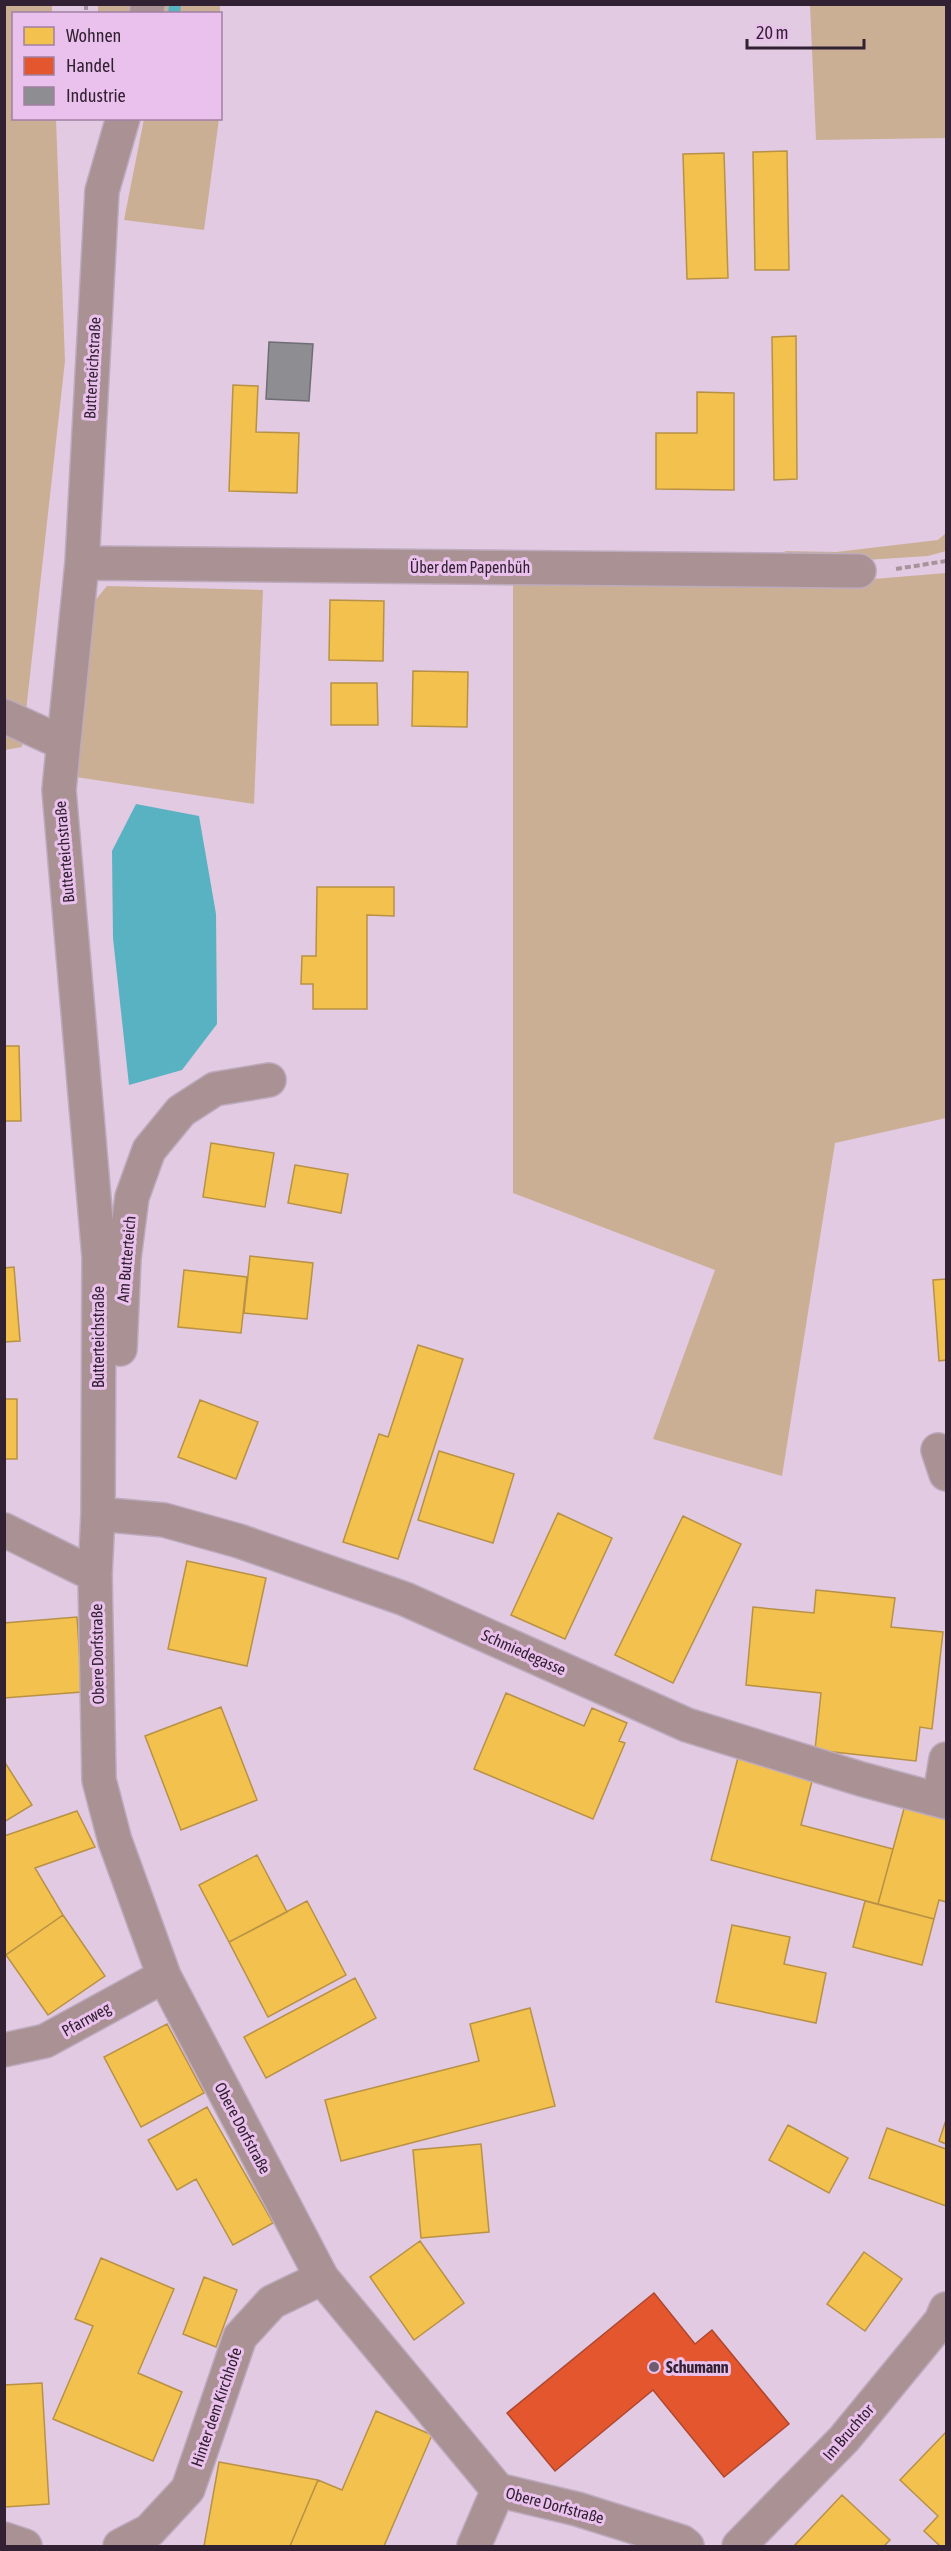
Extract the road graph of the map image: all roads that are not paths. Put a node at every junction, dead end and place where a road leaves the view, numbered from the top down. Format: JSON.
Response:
{"nodes":[{"id":1,"x":122,"y":120,"type":"edge"},
{"id":2,"x":82,"y":563,"type":"junction"},
{"id":3,"x":859,"y":571,"type":"road end"},
{"id":4,"x":4,"y":716,"type":"edge"},
{"id":5,"x":63,"y":742,"type":"junction"},
{"id":6,"x":269,"y":1080,"type":"dead end"},
{"id":7,"x":98,"y":1514,"type":"junction"},
{"id":8,"x":4,"y":1530,"type":"edge"},
{"id":9,"x":95,"y":1575,"type":"junction"},
{"id":10,"x":946,"y":1759,"type":"edge"},
{"id":11,"x":943,"y":1801,"type":"edge"},
{"id":12,"x":164,"y":1976,"type":"junction"},
{"id":13,"x":4,"y":2050,"type":"edge"},
{"id":14,"x":322,"y":2278,"type":"junction"},
{"id":15,"x":946,"y":2309,"type":"edge"},
{"id":16,"x":498,"y":2490,"type":"junction"},
{"id":17,"x":4,"y":2539,"type":"edge"},
{"id":18,"x":25,"y":2547,"type":"edge"},
{"id":19,"x":120,"y":2547,"type":"edge"},
{"id":20,"x":474,"y":2547,"type":"edge"},
{"id":21,"x":687,"y":2547,"type":"edge"},
{"id":22,"x":739,"y":2547,"type":"edge"}],
"edges":[{"from":1,"to":2,"type":"street","name":"Butterteichstraße"},
{"from":2,"to":3,"type":"street","name":"Über dem Papenbüh"},
{"from":2,"to":5,"type":"street","name":"Butterteichstraße"},
{"from":4,"to":5,"type":"street"},
{"from":5,"to":7,"type":"street","name":"Butterteichstraße"},
{"from":6,"to":7,"type":"street","name":"Am Butterteich"},
{"from":7,"to":9,"type":"street","name":"Obere Dorfstraße"},
{"from":7,"to":11,"type":"street","name":"Schmiedegasse"},
{"from":8,"to":9,"type":"street"},
{"from":9,"to":12,"type":"street","name":"Obere Dorfstraße"},
{"from":10,"to":11,"type":"street"},
{"from":12,"to":13,"type":"street","name":"Pfarrweg"},
{"from":12,"to":14,"type":"street","name":"Obere Dorfstraße"},
{"from":14,"to":16,"type":"street","name":"Obere Dorfstraße"},
{"from":14,"to":19,"type":"street","name":"Hinter dem Kirchhofe"},
{"from":15,"to":22,"type":"street","name":"Im Bruchtor"},
{"from":16,"to":20,"type":"street"},
{"from":16,"to":21,"type":"street","name":"Obere Dorfstraße"},
{"from":17,"to":18,"type":"street"}]}
